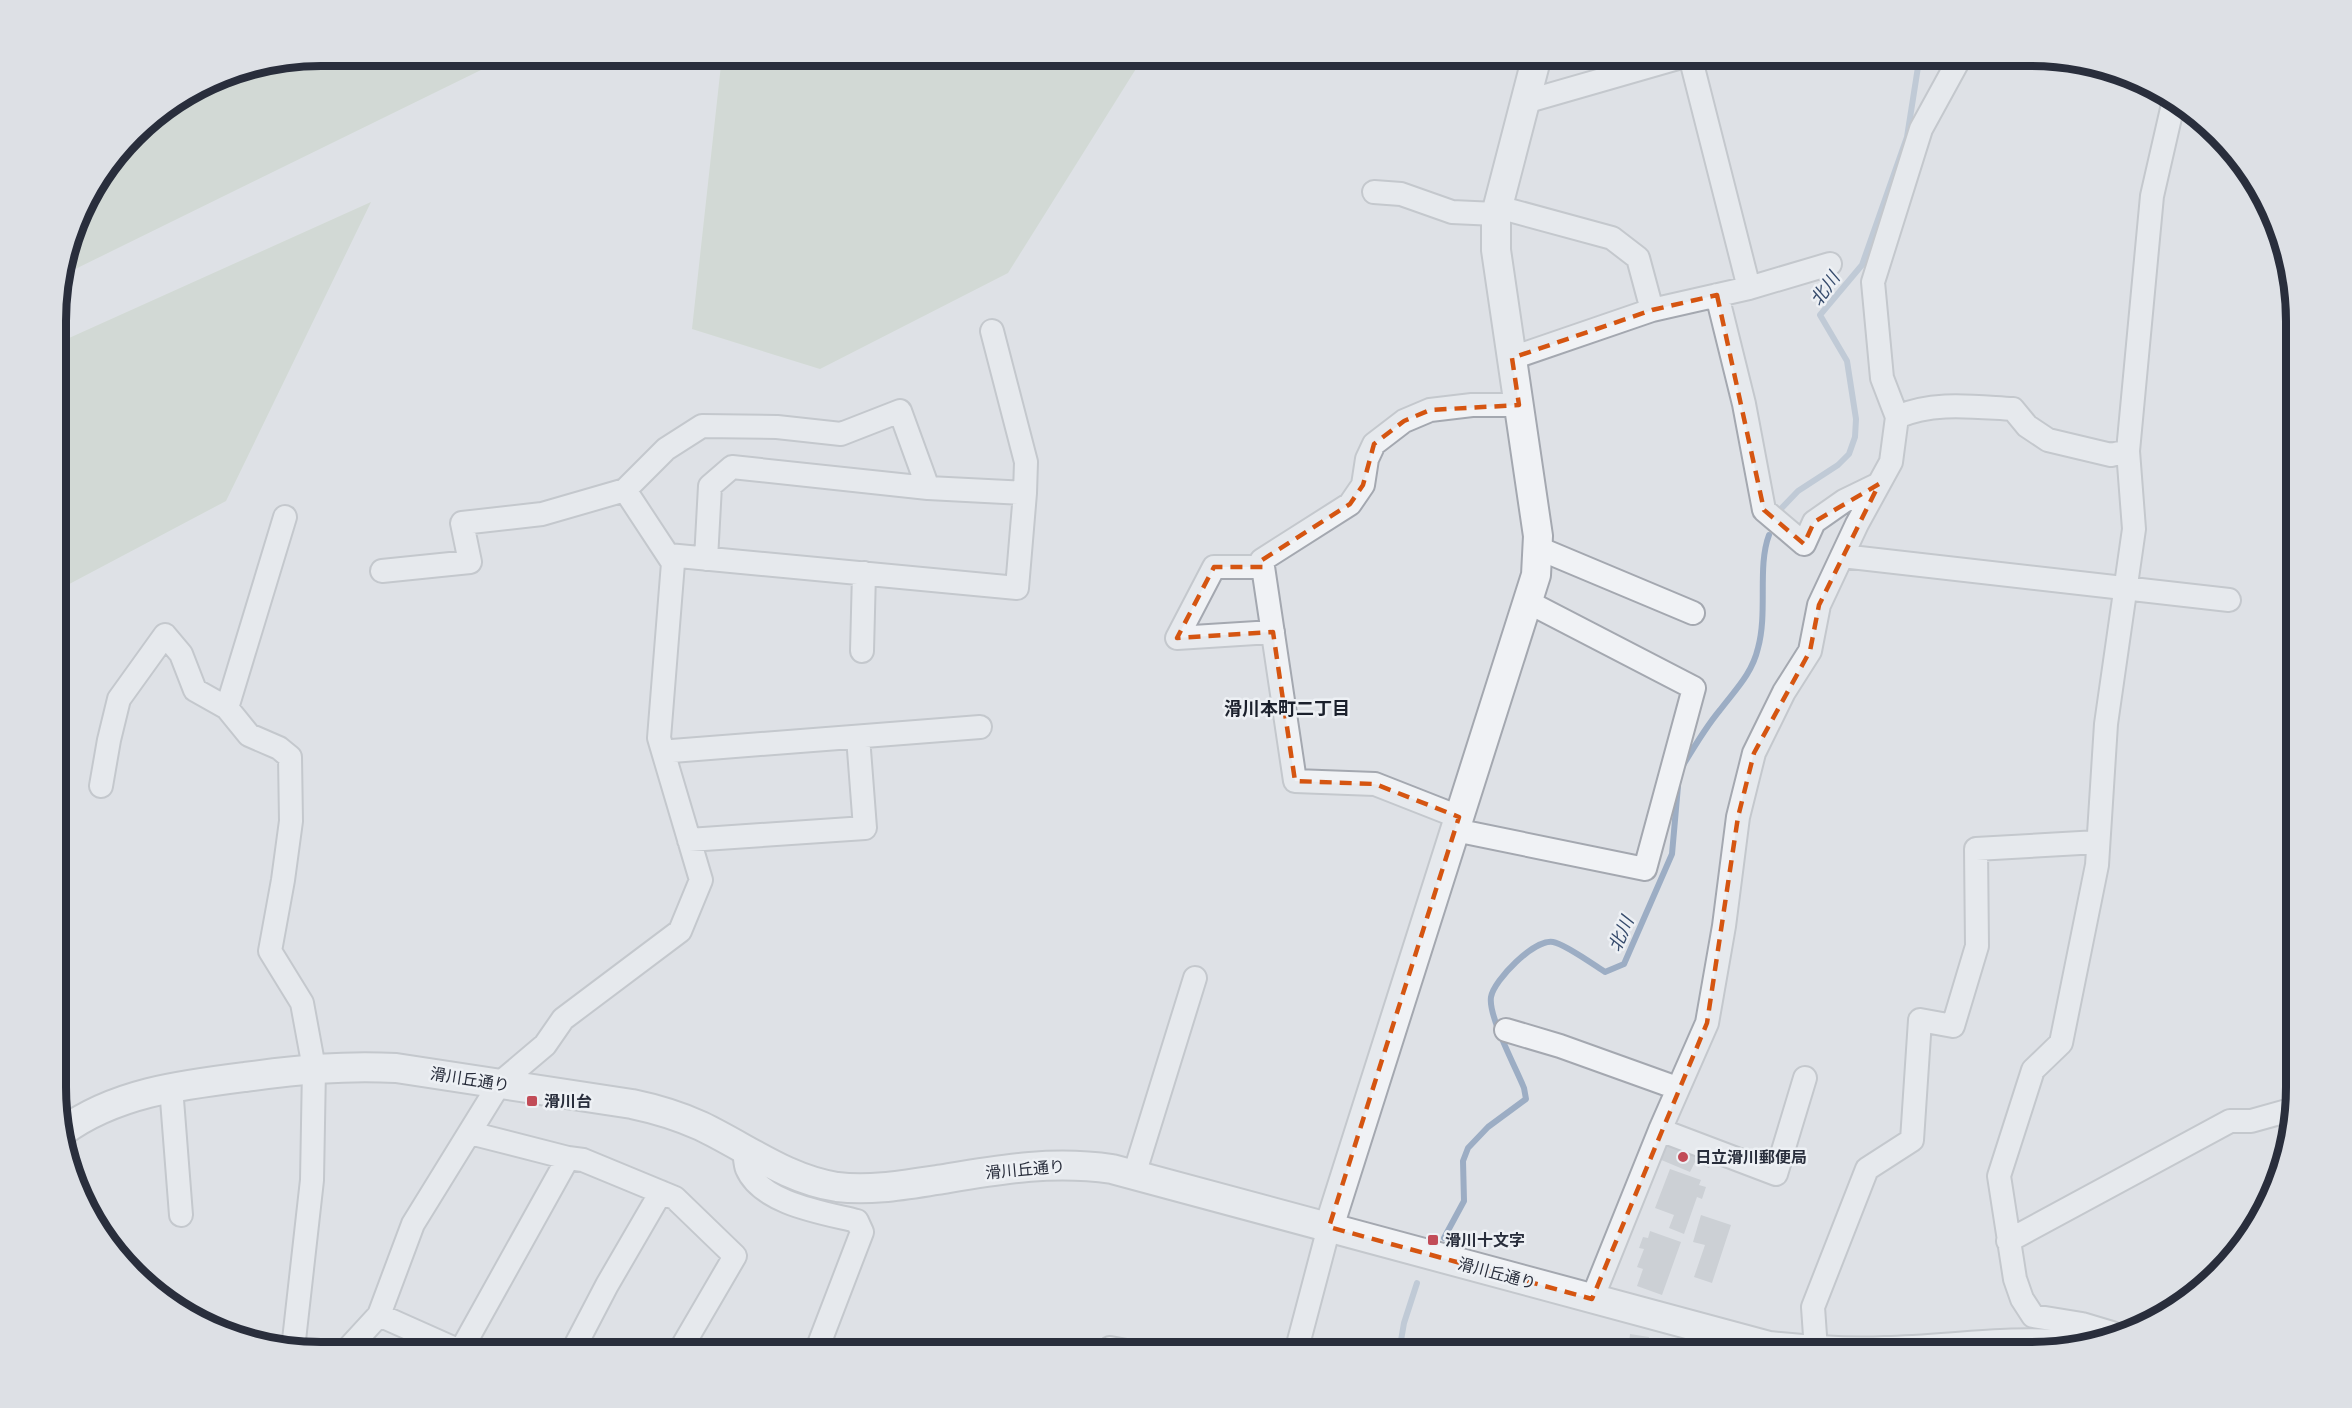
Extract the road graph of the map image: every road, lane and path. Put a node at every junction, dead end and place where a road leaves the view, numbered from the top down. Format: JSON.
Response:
{"nodes":[{"id":1,"x":1534,"y":66,"type":"edge"},
{"id":2,"x":1650,"y":66,"type":"edge"},
{"id":3,"x":1693,"y":66,"type":"edge"},
{"id":4,"x":1956,"y":66,"type":"edge"},
{"id":5,"x":1525,"y":102,"type":"junction"},
{"id":6,"x":2172,"y":108,"type":"edge"},
{"id":7,"x":1374,"y":192,"type":"dead end"},
{"id":8,"x":1497,"y":211,"type":"junction"},
{"id":9,"x":1830,"y":264,"type":"dead end"},
{"id":10,"x":1749,"y":288,"type":"junction"},
{"id":11,"x":1717,"y":295,"type":"junction"},
{"id":12,"x":1652,"y":310,"type":"junction"},
{"id":13,"x":992,"y":331,"type":"dead end"},
{"id":14,"x":1512,"y":358,"type":"junction"},
{"id":15,"x":1519,"y":405,"type":"junction"},
{"id":16,"x":1897,"y":417,"type":"junction"},
{"id":17,"x":2128,"y":452,"type":"junction"},
{"id":18,"x":1879,"y":484,"type":"junction"},
{"id":19,"x":928,"y":488,"type":"junction"},
{"id":20,"x":625,"y":490,"type":"junction"},
{"id":21,"x":1025,"y":493,"type":"junction"},
{"id":22,"x":285,"y":517,"type":"dead end"},
{"id":23,"x":1538,"y":548,"type":"junction"},
{"id":24,"x":668,"y":555,"type":"junction"},
{"id":25,"x":1842,"y":556,"type":"junction"},
{"id":26,"x":706,"y":559,"type":"junction"},
{"id":27,"x":1263,"y":567,"type":"junction"},
{"id":28,"x":382,"y":571,"type":"dead end"},
{"id":29,"x":864,"y":573,"type":"junction"},
{"id":30,"x":2126,"y":589,"type":"junction"},
{"id":31,"x":2229,"y":600,"type":"dead end"},
{"id":32,"x":1528,"y":602,"type":"junction"},
{"id":33,"x":1693,"y":614,"type":"dead end"},
{"id":34,"x":1273,"y":632,"type":"junction"},
{"id":35,"x":862,"y":651,"type":"dead end"},
{"id":36,"x":227,"y":708,"type":"junction"},
{"id":37,"x":980,"y":727,"type":"dead end"},
{"id":38,"x":858,"y":736,"type":"junction"},
{"id":39,"x":672,"y":751,"type":"dead end"},
{"id":40,"x":101,"y":786,"type":"dead end"},
{"id":41,"x":1457,"y":824,"type":"junction"},
{"id":42,"x":689,"y":840,"type":"junction"},
{"id":43,"x":2098,"y":842,"type":"junction"},
{"id":44,"x":1195,"y":978,"type":"dead end"},
{"id":45,"x":1506,"y":1030,"type":"dead end"},
{"id":46,"x":314,"y":1068,"type":"junction"},
{"id":47,"x":1805,"y":1078,"type":"dead end"},
{"id":48,"x":500,"y":1083,"type":"junction"},
{"id":49,"x":171,"y":1087,"type":"junction"},
{"id":50,"x":1677,"y":1088,"type":"junction"},
{"id":51,"x":2284,"y":1112,"type":"edge"},
{"id":52,"x":69,"y":1127,"type":"edge"},
{"id":53,"x":1660,"y":1130,"type":"junction"},
{"id":54,"x":470,"y":1133,"type":"junction"},
{"id":55,"x":744,"y":1151,"type":"junction"},
{"id":56,"x":568,"y":1158,"type":"junction"},
{"id":57,"x":1134,"y":1175,"type":"junction"},
{"id":58,"x":661,"y":1192,"type":"junction"},
{"id":59,"x":181,"y":1215,"type":"dead end"},
{"id":60,"x":1329,"y":1227,"type":"junction"},
{"id":61,"x":2008,"y":1241,"type":"junction"},
{"id":62,"x":1592,"y":1299,"type":"junction"},
{"id":63,"x":379,"y":1315,"type":"junction"},
{"id":64,"x":2104,"y":1331,"type":"edge"},
{"id":65,"x":294,"y":1340,"type":"edge"},
{"id":66,"x":355,"y":1342,"type":"edge"},
{"id":67,"x":439,"y":1342,"type":"edge"},
{"id":68,"x":467,"y":1342,"type":"edge"},
{"id":69,"x":577,"y":1342,"type":"edge"},
{"id":70,"x":685,"y":1342,"type":"edge"},
{"id":71,"x":820,"y":1342,"type":"edge"},
{"id":72,"x":1299,"y":1342,"type":"edge"},
{"id":73,"x":1743,"y":1342,"type":"edge"},
{"id":74,"x":1815,"y":1342,"type":"edge"}],
"edges":[{"from":1,"to":5,"type":"street"},
{"from":2,"to":5,"type":"street"},
{"from":3,"to":10,"type":"street"},
{"from":4,"to":16,"type":"street"},
{"from":5,"to":8,"type":"street"},
{"from":6,"to":17,"type":"street"},
{"from":7,"to":8,"type":"street"},
{"from":8,"to":12,"type":"street"},
{"from":8,"to":14,"type":"street"},
{"from":9,"to":10,"type":"street"},
{"from":10,"to":11,"type":"street"},
{"from":11,"to":12,"type":"street"},
{"from":11,"to":18,"type":"street"},
{"from":12,"to":14,"type":"street"},
{"from":13,"to":21,"type":"street"},
{"from":14,"to":15,"type":"street"},
{"from":15,"to":23,"type":"street"},
{"from":15,"to":27,"type":"street"},
{"from":16,"to":17,"type":"street"},
{"from":16,"to":18,"type":"street"},
{"from":17,"to":30,"type":"street"},
{"from":18,"to":25,"type":"street"},
{"from":19,"to":20,"type":"street"},
{"from":19,"to":21,"type":"street"},
{"from":19,"to":26,"type":"street"},
{"from":20,"to":24,"type":"street"},
{"from":20,"to":28,"type":"street"},
{"from":21,"to":29,"type":"street"},
{"from":22,"to":36,"type":"street"},
{"from":23,"to":32,"type":"street"},
{"from":23,"to":33,"type":"street"},
{"from":24,"to":26,"type":"street"},
{"from":24,"to":42,"type":"street"},
{"from":25,"to":30,"type":"street"},
{"from":25,"to":50,"type":"street"},
{"from":26,"to":29,"type":"street"},
{"from":27,"to":34,"type":"street"},
{"from":27,"to":34,"type":"street"},
{"from":29,"to":35,"type":"street"},
{"from":30,"to":31,"type":"street"},
{"from":30,"to":43,"type":"street"},
{"from":32,"to":41,"type":"street"},
{"from":32,"to":41,"type":"street"},
{"from":34,"to":41,"type":"street"},
{"from":36,"to":40,"type":"street"},
{"from":36,"to":46,"type":"street"},
{"from":37,"to":38,"type":"street"},
{"from":38,"to":39,"type":"street"},
{"from":38,"to":42,"type":"street"},
{"from":41,"to":60,"type":"street"},
{"from":42,"to":48,"type":"street"},
{"from":43,"to":61,"type":"street"},
{"from":43,"to":74,"type":"street"},
{"from":44,"to":57,"type":"street"},
{"from":45,"to":50,"type":"street"},
{"from":46,"to":48,"type":"street","name":"滑川丘通り"},
{"from":46,"to":49,"type":"street","name":"滑川丘通り"},
{"from":46,"to":65,"type":"street"},
{"from":47,"to":53,"type":"street"},
{"from":48,"to":54,"type":"street"},
{"from":48,"to":55,"type":"street","name":"滑川丘通り"},
{"from":49,"to":52,"type":"street","name":"滑川丘通り"},
{"from":49,"to":59,"type":"street"},
{"from":50,"to":53,"type":"street"},
{"from":51,"to":61,"type":"street"},
{"from":53,"to":62,"type":"street"},
{"from":54,"to":56,"type":"street"},
{"from":54,"to":63,"type":"street"},
{"from":55,"to":57,"type":"street","name":"滑川丘通り"},
{"from":55,"to":71,"type":"street"},
{"from":56,"to":58,"type":"street"},
{"from":56,"to":68,"type":"street"},
{"from":57,"to":60,"type":"street","name":"滑川丘通り"},
{"from":58,"to":69,"type":"street"},
{"from":58,"to":70,"type":"street"},
{"from":60,"to":62,"type":"street","name":"滑川丘通り"},
{"from":60,"to":72,"type":"street"},
{"from":61,"to":64,"type":"street"},
{"from":62,"to":73,"type":"street","name":"滑川丘通り"},
{"from":63,"to":66,"type":"street"},
{"from":63,"to":67,"type":"street"}]}
